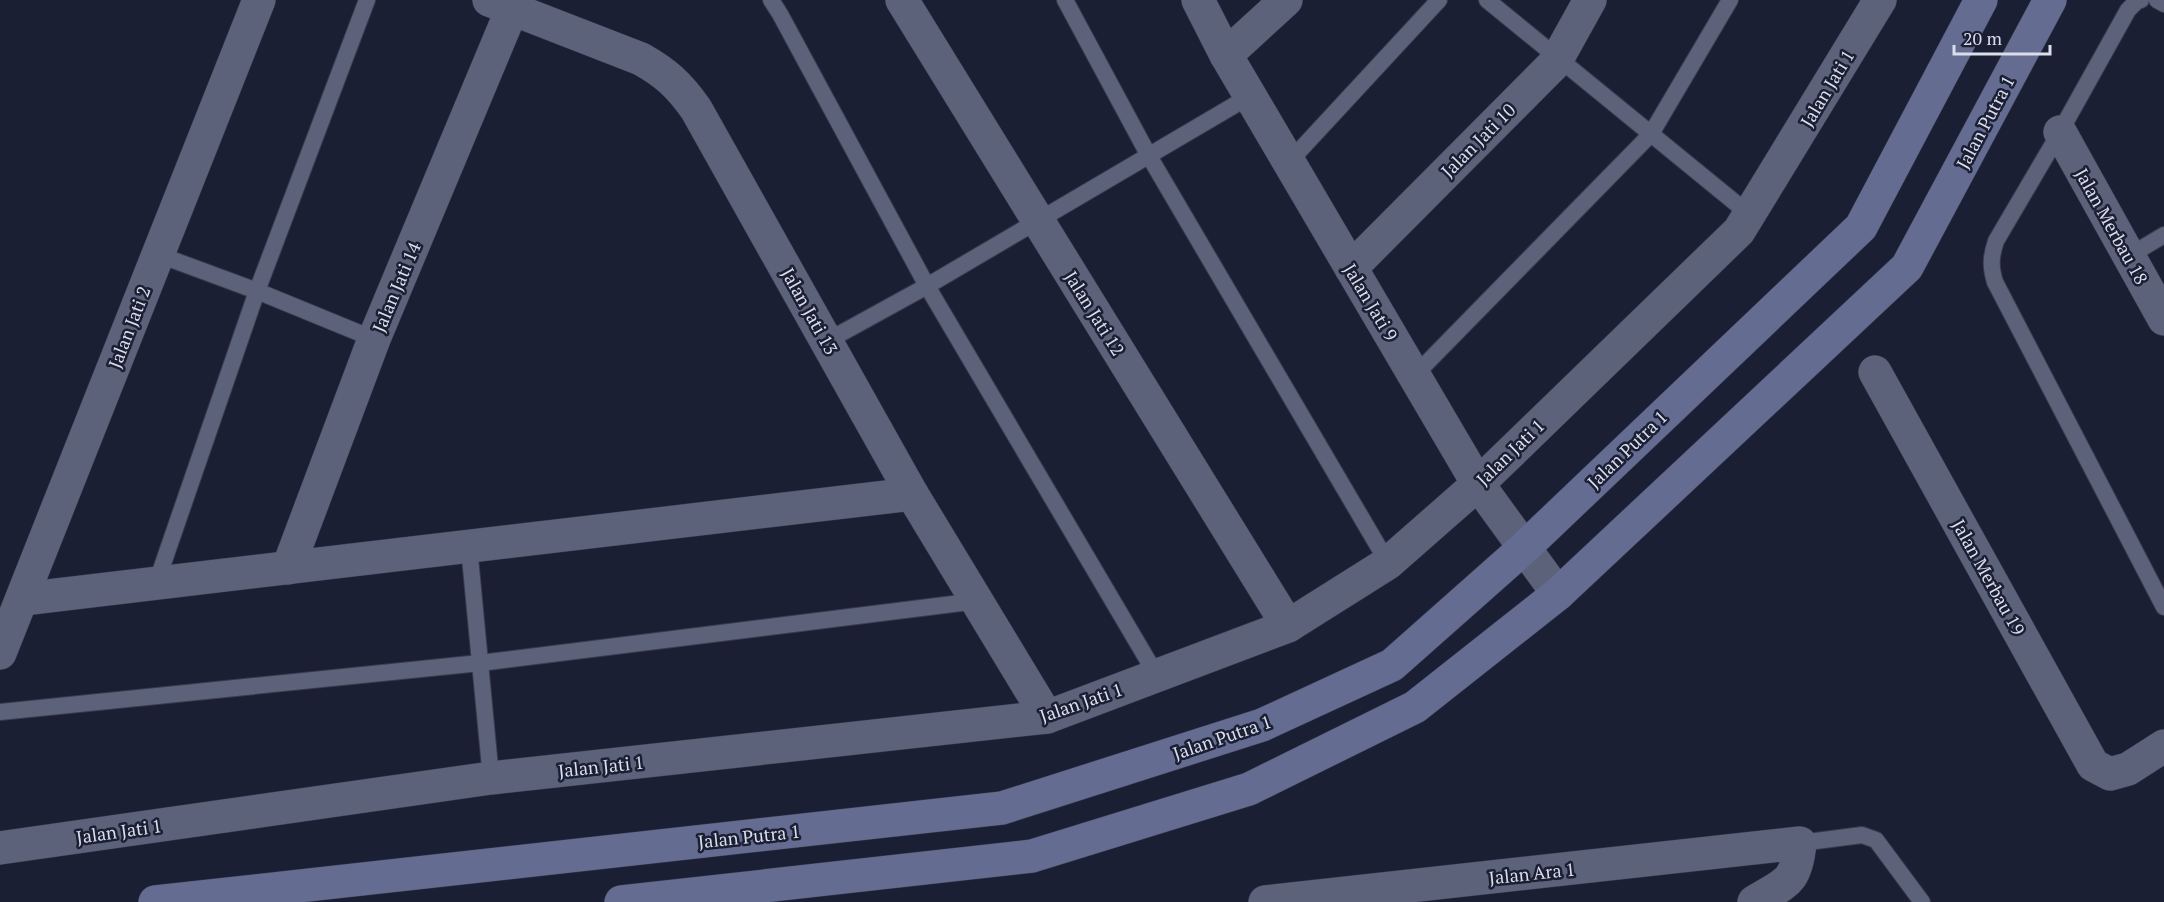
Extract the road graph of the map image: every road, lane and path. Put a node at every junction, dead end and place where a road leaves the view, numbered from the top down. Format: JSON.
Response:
{"nodes":[{"id":1,"x":259,"y":0,"type":"edge"},
{"id":2,"x":367,"y":0,"type":"edge"},
{"id":3,"x":771,"y":0,"type":"edge"},
{"id":4,"x":902,"y":0,"type":"edge"},
{"id":5,"x":1065,"y":0,"type":"edge"},
{"id":6,"x":1198,"y":0,"type":"edge"},
{"id":7,"x":1286,"y":0,"type":"edge"},
{"id":8,"x":1439,"y":0,"type":"edge"},
{"id":9,"x":1487,"y":0,"type":"edge"},
{"id":10,"x":1590,"y":0,"type":"edge"},
{"id":11,"x":1730,"y":0,"type":"edge"},
{"id":12,"x":1880,"y":0,"type":"edge"},
{"id":13,"x":1981,"y":0,"type":"edge"},
{"id":14,"x":2050,"y":0,"type":"edge"},
{"id":15,"x":2141,"y":0,"type":"edge"},
{"id":16,"x":2157,"y":0,"type":"edge"},
{"id":17,"x":501,"y":4,"type":"edge"},
{"id":18,"x":2164,"y":4,"type":"edge"},
{"id":19,"x":1226,"y":55,"type":"junction"},
{"id":20,"x":1558,"y":57,"type":"junction"},
{"id":21,"x":1250,"y":96,"type":"junction"},
{"id":22,"x":2060,"y":132,"type":"junction"},
{"id":23,"x":1651,"y":134,"type":"junction"},
{"id":24,"x":1149,"y":156,"type":"junction"},
{"id":25,"x":1289,"y":162,"type":"junction"},
{"id":26,"x":1749,"y":214,"type":"junction"},
{"id":27,"x":1038,"y":221,"type":"junction"},
{"id":28,"x":2164,"y":235,"type":"edge"},
{"id":29,"x":158,"y":254,"type":"junction"},
{"id":30,"x":2129,"y":256,"type":"junction"},
{"id":31,"x":1351,"y":268,"type":"junction"},
{"id":32,"x":927,"y":286,"type":"junction"},
{"id":33,"x":257,"y":291,"type":"junction"},
{"id":34,"x":2164,"y":319,"type":"edge"},
{"id":35,"x":374,"y":339,"type":"junction"},
{"id":36,"x":827,"y":341,"type":"junction"},
{"id":37,"x":1875,"y":372,"type":"dead end"},
{"id":38,"x":1414,"y":376,"type":"junction"},
{"id":39,"x":1478,"y":484,"type":"junction"},
{"id":40,"x":912,"y":494,"type":"junction"},
{"id":41,"x":469,"y":547,"type":"junction"},
{"id":42,"x":1524,"y":548,"type":"junction"},
{"id":43,"x":1388,"y":563,"type":"junction"},
{"id":44,"x":288,"y":568,"type":"junction"},
{"id":45,"x":156,"y":584,"type":"junction"},
{"id":46,"x":1558,"y":594,"type":"junction"},
{"id":47,"x":23,"y":600,"type":"junction"},
{"id":48,"x":977,"y":601,"type":"junction"},
{"id":49,"x":2164,"y":607,"type":"edge"},
{"id":50,"x":1288,"y":626,"type":"junction"},
{"id":51,"x":0,"y":653,"type":"edge"},
{"id":52,"x":480,"y":663,"type":"junction"},
{"id":53,"x":1157,"y":676,"type":"junction"},
{"id":54,"x":0,"y":712,"type":"edge"},
{"id":55,"x":1047,"y":717,"type":"junction"},
{"id":56,"x":2164,"y":746,"type":"edge"},
{"id":57,"x":490,"y":778,"type":"junction"},
{"id":58,"x":1800,"y":843,"type":"junction"},
{"id":59,"x":0,"y":848,"type":"edge"},
{"id":60,"x":1276,"y":901,"type":"edge"},
{"id":61,"x":155,"y":902,"type":"edge"},
{"id":62,"x":621,"y":902,"type":"edge"},
{"id":63,"x":1754,"y":902,"type":"edge"},
{"id":64,"x":1922,"y":902,"type":"edge"}],
"edges":[{"from":1,"to":29,"type":"street","name":"Jalan Jati 2"},
{"from":2,"to":33,"type":"lane"},
{"from":3,"to":32,"type":"lane"},
{"from":4,"to":27,"type":"street","name":"Jalan Jati 12"},
{"from":5,"to":24,"type":"lane"},
{"from":6,"to":19,"type":"street","name":"Jalan Jati 9"},
{"from":7,"to":19,"type":"street"},
{"from":8,"to":25,"type":"lane"},
{"from":9,"to":20,"type":"lane"},
{"from":10,"to":20,"type":"street","name":"Jalan Jati 10"},
{"from":11,"to":23,"type":"lane"},
{"from":12,"to":26,"type":"street","name":"Jalan Jati 1"},
{"from":13,"to":42,"type":"main road","name":"Jalan Putra 1"},
{"from":14,"to":46,"type":"main road","name":"Jalan Putra 1"},
{"from":15,"to":22,"type":"lane"},
{"from":16,"to":18,"type":"lane"},
{"from":17,"to":35,"type":"street","name":"Jalan Jati 14"},
{"from":17,"to":36,"type":"street","name":"Jalan Jati 13"},
{"from":19,"to":21,"type":"street","name":"Jalan Jati 9"},
{"from":20,"to":23,"type":"lane"},
{"from":20,"to":31,"type":"street","name":"Jalan Jati 10"},
{"from":21,"to":24,"type":"lane"},
{"from":21,"to":25,"type":"street","name":"Jalan Jati 9"},
{"from":22,"to":30,"type":"street","name":"Jalan Merbau 18"},
{"from":22,"to":49,"type":"lane"},
{"from":23,"to":26,"type":"lane"},
{"from":23,"to":38,"type":"lane"},
{"from":24,"to":27,"type":"lane"},
{"from":24,"to":43,"type":"lane"},
{"from":25,"to":31,"type":"street","name":"Jalan Jati 9"},
{"from":26,"to":39,"type":"street","name":"Jalan Jati 1"},
{"from":27,"to":32,"type":"lane"},
{"from":27,"to":50,"type":"street","name":"Jalan Jati 12"},
{"from":28,"to":30,"type":"lane"},
{"from":29,"to":33,"type":"lane"},
{"from":29,"to":47,"type":"street","name":"Jalan Jati 2"},
{"from":30,"to":34,"type":"street","name":"Jalan Merbau 18"},
{"from":31,"to":38,"type":"street","name":"Jalan Jati 9"},
{"from":32,"to":36,"type":"lane"},
{"from":32,"to":53,"type":"lane"},
{"from":33,"to":35,"type":"lane"},
{"from":33,"to":45,"type":"lane"},
{"from":35,"to":44,"type":"street","name":"Jalan Jati 14"},
{"from":36,"to":40,"type":"street","name":"Jalan Jati 13"},
{"from":37,"to":56,"type":"street","name":"Jalan Merbau 19"},
{"from":38,"to":39,"type":"street","name":"Jalan Jati 9"},
{"from":39,"to":42,"type":"street","name":"Jalan Jati 9"},
{"from":39,"to":43,"type":"street","name":"Jalan Jati 1"},
{"from":40,"to":41,"type":"street"},
{"from":40,"to":48,"type":"street","name":"Jalan Jati 13"},
{"from":41,"to":44,"type":"street"},
{"from":41,"to":52,"type":"lane"},
{"from":42,"to":46,"type":"street","name":"Jalan Jati 9"},
{"from":42,"to":61,"type":"main road","name":"Jalan Putra 1"},
{"from":43,"to":50,"type":"street","name":"Jalan Jati 1"},
{"from":44,"to":45,"type":"street"},
{"from":45,"to":47,"type":"street"},
{"from":46,"to":62,"type":"main road","name":"Jalan Putra 1"},
{"from":47,"to":51,"type":"street","name":"Jalan Jati 2"},
{"from":48,"to":52,"type":"lane"},
{"from":48,"to":55,"type":"street","name":"Jalan Jati 13"},
{"from":50,"to":53,"type":"street","name":"Jalan Jati 1"},
{"from":52,"to":54,"type":"lane"},
{"from":52,"to":57,"type":"lane"},
{"from":53,"to":55,"type":"street","name":"Jalan Jati 1"},
{"from":55,"to":57,"type":"street","name":"Jalan Jati 1"},
{"from":57,"to":59,"type":"street","name":"Jalan Jati 1"},
{"from":58,"to":60,"type":"street","name":"Jalan Ara 1"},
{"from":58,"to":63,"type":"street"},
{"from":58,"to":64,"type":"lane"}]}
